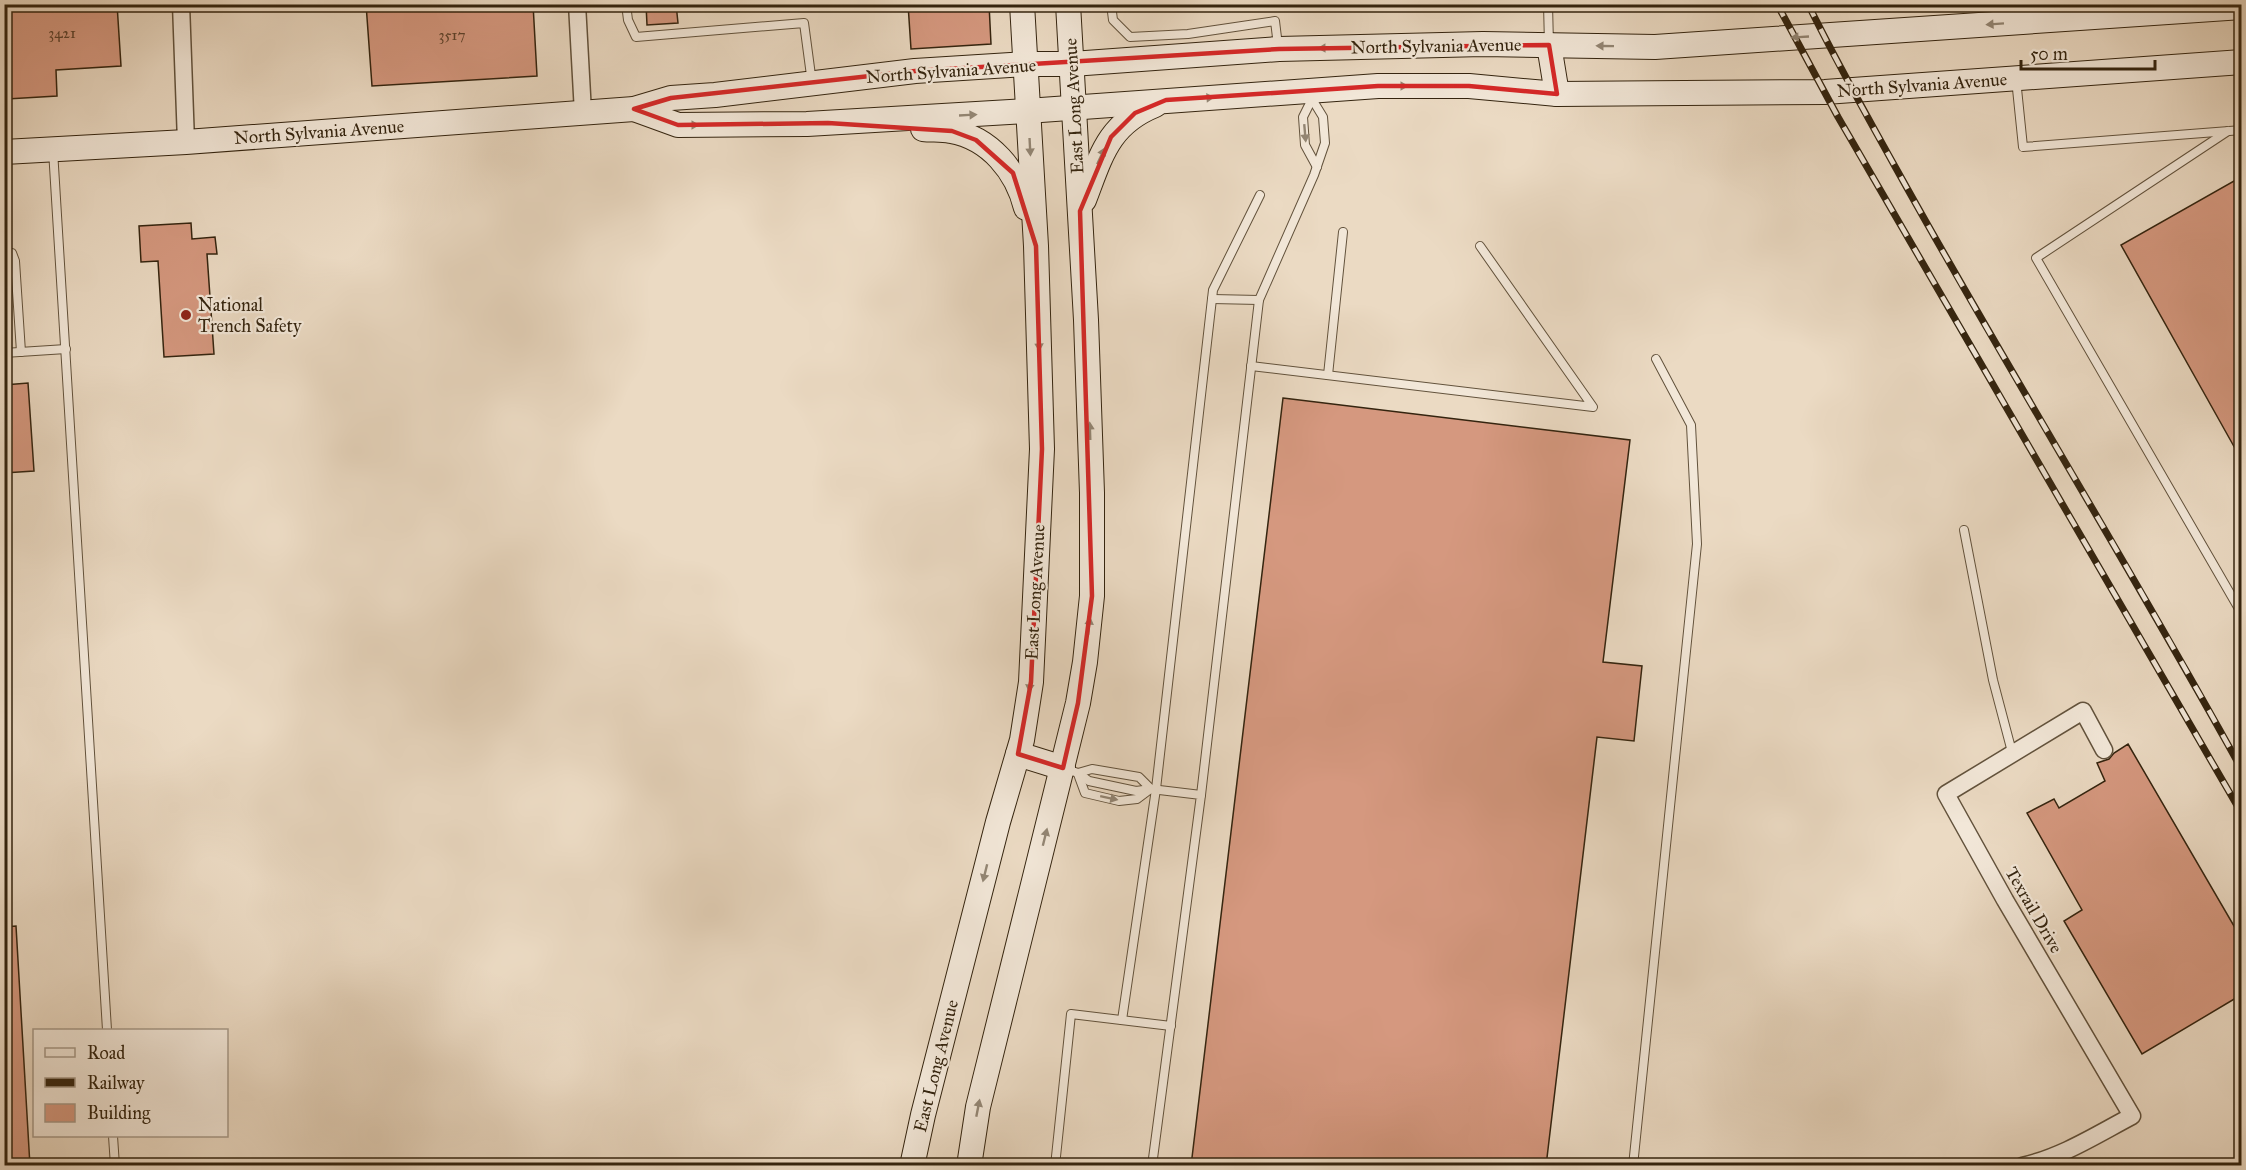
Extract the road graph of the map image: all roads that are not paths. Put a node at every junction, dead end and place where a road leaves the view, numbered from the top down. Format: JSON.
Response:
{"nodes":[{"id":1,"x":181,"y":4,"type":"edge"},
{"id":2,"x":577,"y":4,"type":"edge"},
{"id":3,"x":626,"y":4,"type":"edge"},
{"id":4,"x":1022,"y":4,"type":"edge"},
{"id":5,"x":1068,"y":4,"type":"edge"},
{"id":6,"x":1111,"y":4,"type":"edge"},
{"id":7,"x":1548,"y":4,"type":"edge"},
{"id":8,"x":2241,"y":7,"type":"edge"},
{"id":9,"x":1549,"y":45,"type":"junction"},
{"id":10,"x":1279,"y":49,"type":"junction"},
{"id":11,"x":2241,"y":62,"type":"edge"},
{"id":12,"x":1025,"y":64,"type":"junction"},
{"id":13,"x":1072,"y":64,"type":"junction"},
{"id":14,"x":2016,"y":79,"type":"junction"},
{"id":15,"x":808,"y":83,"type":"junction"},
{"id":16,"x":1557,"y":94,"type":"junction"},
{"id":17,"x":1312,"y":95,"type":"junction"},
{"id":18,"x":1166,"y":100,"type":"junction"},
{"id":19,"x":1074,"y":107,"type":"junction"},
{"id":20,"x":634,"y":109,"type":"junction"},
{"id":21,"x":1027,"y":111,"type":"junction"},
{"id":22,"x":583,"y":113,"type":"junction"},
{"id":23,"x":817,"y":124,"type":"junction"},
{"id":24,"x":2241,"y":130,"type":"edge"},
{"id":25,"x":2228,"y":131,"type":"junction"},
{"id":26,"x":186,"y":142,"type":"junction"},
{"id":27,"x":53,"y":149,"type":"junction"},
{"id":28,"x":4,"y":152,"type":"edge"},
{"id":29,"x":1317,"y":167,"type":"junction"},
{"id":30,"x":1260,"y":195,"type":"dead end"},
{"id":31,"x":1080,"y":211,"type":"junction"},
{"id":32,"x":1343,"y":232,"type":"dead end"},
{"id":33,"x":1036,"y":246,"type":"junction"},
{"id":34,"x":1480,"y":246,"type":"dead end"},
{"id":35,"x":4,"y":252,"type":"edge"},
{"id":36,"x":1212,"y":299,"type":"junction"},
{"id":37,"x":1259,"y":300,"type":"junction"},
{"id":38,"x":66,"y":349,"type":"junction"},
{"id":39,"x":21,"y":352,"type":"junction"},
{"id":40,"x":4,"y":353,"type":"edge"},
{"id":41,"x":1656,"y":358,"type":"dead end"},
{"id":42,"x":1251,"y":366,"type":"junction"},
{"id":43,"x":1328,"y":375,"type":"junction"},
{"id":44,"x":1964,"y":530,"type":"dead end"},
{"id":45,"x":2241,"y":614,"type":"edge"},
{"id":46,"x":2104,"y":750,"type":"dead end"},
{"id":47,"x":2012,"y":752,"type":"junction"},
{"id":48,"x":1018,"y":754,"type":"junction"},
{"id":49,"x":1070,"y":771,"type":"junction"},
{"id":50,"x":1153,"y":789,"type":"junction"},
{"id":51,"x":1201,"y":795,"type":"junction"},
{"id":52,"x":1122,"y":1020,"type":"junction"},
{"id":53,"x":1171,"y":1026,"type":"junction"},
{"id":54,"x":107,"y":1029,"type":"edge"},
{"id":55,"x":113,"y":1137,"type":"edge"},
{"id":56,"x":115,"y":1166,"type":"edge"},
{"id":57,"x":912,"y":1166,"type":"edge"},
{"id":58,"x":969,"y":1166,"type":"edge"},
{"id":59,"x":1055,"y":1166,"type":"edge"},
{"id":60,"x":1152,"y":1166,"type":"edge"},
{"id":61,"x":1633,"y":1166,"type":"edge"},
{"id":62,"x":2022,"y":1166,"type":"edge"}],
"edges":[{"from":1,"to":26,"type":"street"},
{"from":2,"to":22,"type":"street"},
{"from":3,"to":15,"type":"lane"},
{"from":4,"to":12,"type":"main road","name":"East Long Avenue"},
{"from":5,"to":13,"type":"main road","name":"East Long Avenue"},
{"from":6,"to":10,"type":"lane"},
{"from":7,"to":9,"type":"lane"},
{"from":8,"to":9,"type":"main road","name":"North Sylvania Avenue","one_way":true},
{"from":9,"to":10,"type":"main road","name":"North Sylvania Avenue","one_way":true},
{"from":9,"to":16,"type":"main road"},
{"from":10,"to":13,"type":"main road","name":"North Sylvania Avenue"},
{"from":11,"to":14,"type":"main road","name":"North Sylvania Avenue"},
{"from":12,"to":13,"type":"main road","name":"North Sylvania Avenue"},
{"from":12,"to":15,"type":"main road","name":"North Sylvania Avenue"},
{"from":12,"to":21,"type":"main road","name":"East Long Avenue"},
{"from":13,"to":19,"type":"main road","name":"East Long Avenue"},
{"from":14,"to":16,"type":"main road","name":"North Sylvania Avenue"},
{"from":14,"to":25,"type":"lane"},
{"from":15,"to":20,"type":"main road","name":"North Sylvania Avenue"},
{"from":15,"to":23,"type":"main road"},
{"from":17,"to":16,"type":"main road","name":"North Sylvania Avenue","one_way":true},
{"from":18,"to":17,"type":"main road","name":"North Sylvania Avenue","one_way":true},
{"from":17,"to":29,"type":"lane"},
{"from":17,"to":29,"type":"lane","one_way":true},
{"from":18,"to":19,"type":"main road","name":"North Sylvania Avenue"},
{"from":31,"to":18,"type":"main road","one_way":true},
{"from":19,"to":21,"type":"main road","name":"North Sylvania Avenue"},
{"from":19,"to":31,"type":"main road","name":"East Long Avenue"},
{"from":20,"to":22,"type":"main road","name":"North Sylvania Avenue"},
{"from":20,"to":23,"type":"main road","name":"North Sylvania Avenue","one_way":true},
{"from":23,"to":21,"type":"main road","name":"North Sylvania Avenue","one_way":true},
{"from":21,"to":33,"type":"main road","name":"East Long Avenue","one_way":true},
{"from":22,"to":26,"type":"main road","name":"North Sylvania Avenue"},
{"from":23,"to":33,"type":"main road"},
{"from":24,"to":25,"type":"lane"},
{"from":25,"to":45,"type":"lane"},
{"from":26,"to":27,"type":"main road","name":"North Sylvania Avenue"},
{"from":27,"to":28,"type":"main road","name":"North Sylvania Avenue"},
{"from":27,"to":38,"type":"lane"},
{"from":29,"to":37,"type":"lane"},
{"from":30,"to":36,"type":"lane"},
{"from":49,"to":31,"type":"main road","name":"East Long Avenue","one_way":true},
{"from":32,"to":43,"type":"lane"},
{"from":33,"to":48,"type":"main road","name":"East Long Avenue","one_way":true},
{"from":34,"to":43,"type":"lane"},
{"from":35,"to":39,"type":"lane"},
{"from":36,"to":37,"type":"lane"},
{"from":36,"to":50,"type":"lane"},
{"from":37,"to":42,"type":"lane"},
{"from":38,"to":39,"type":"lane"},
{"from":38,"to":54,"type":"lane"},
{"from":39,"to":40,"type":"lane"},
{"from":41,"to":61,"type":"lane"},
{"from":42,"to":43,"type":"lane"},
{"from":42,"to":51,"type":"lane"},
{"from":44,"to":47,"type":"lane"},
{"from":46,"to":47,"type":"street","name":"Texrail Drive"},
{"from":47,"to":62,"type":"street","name":"Texrail Drive"},
{"from":48,"to":49,"type":"main road"},
{"from":48,"to":57,"type":"main road","name":"East Long Avenue","one_way":true},
{"from":49,"to":50,"type":"lane","one_way":true},
{"from":49,"to":50,"type":"lane"},
{"from":58,"to":49,"type":"main road","name":"East Long Avenue","one_way":true},
{"from":50,"to":51,"type":"lane"},
{"from":50,"to":52,"type":"lane"},
{"from":51,"to":53,"type":"lane"},
{"from":52,"to":53,"type":"lane"},
{"from":52,"to":59,"type":"lane"},
{"from":53,"to":60,"type":"lane"},
{"from":55,"to":56,"type":"lane"}]}
